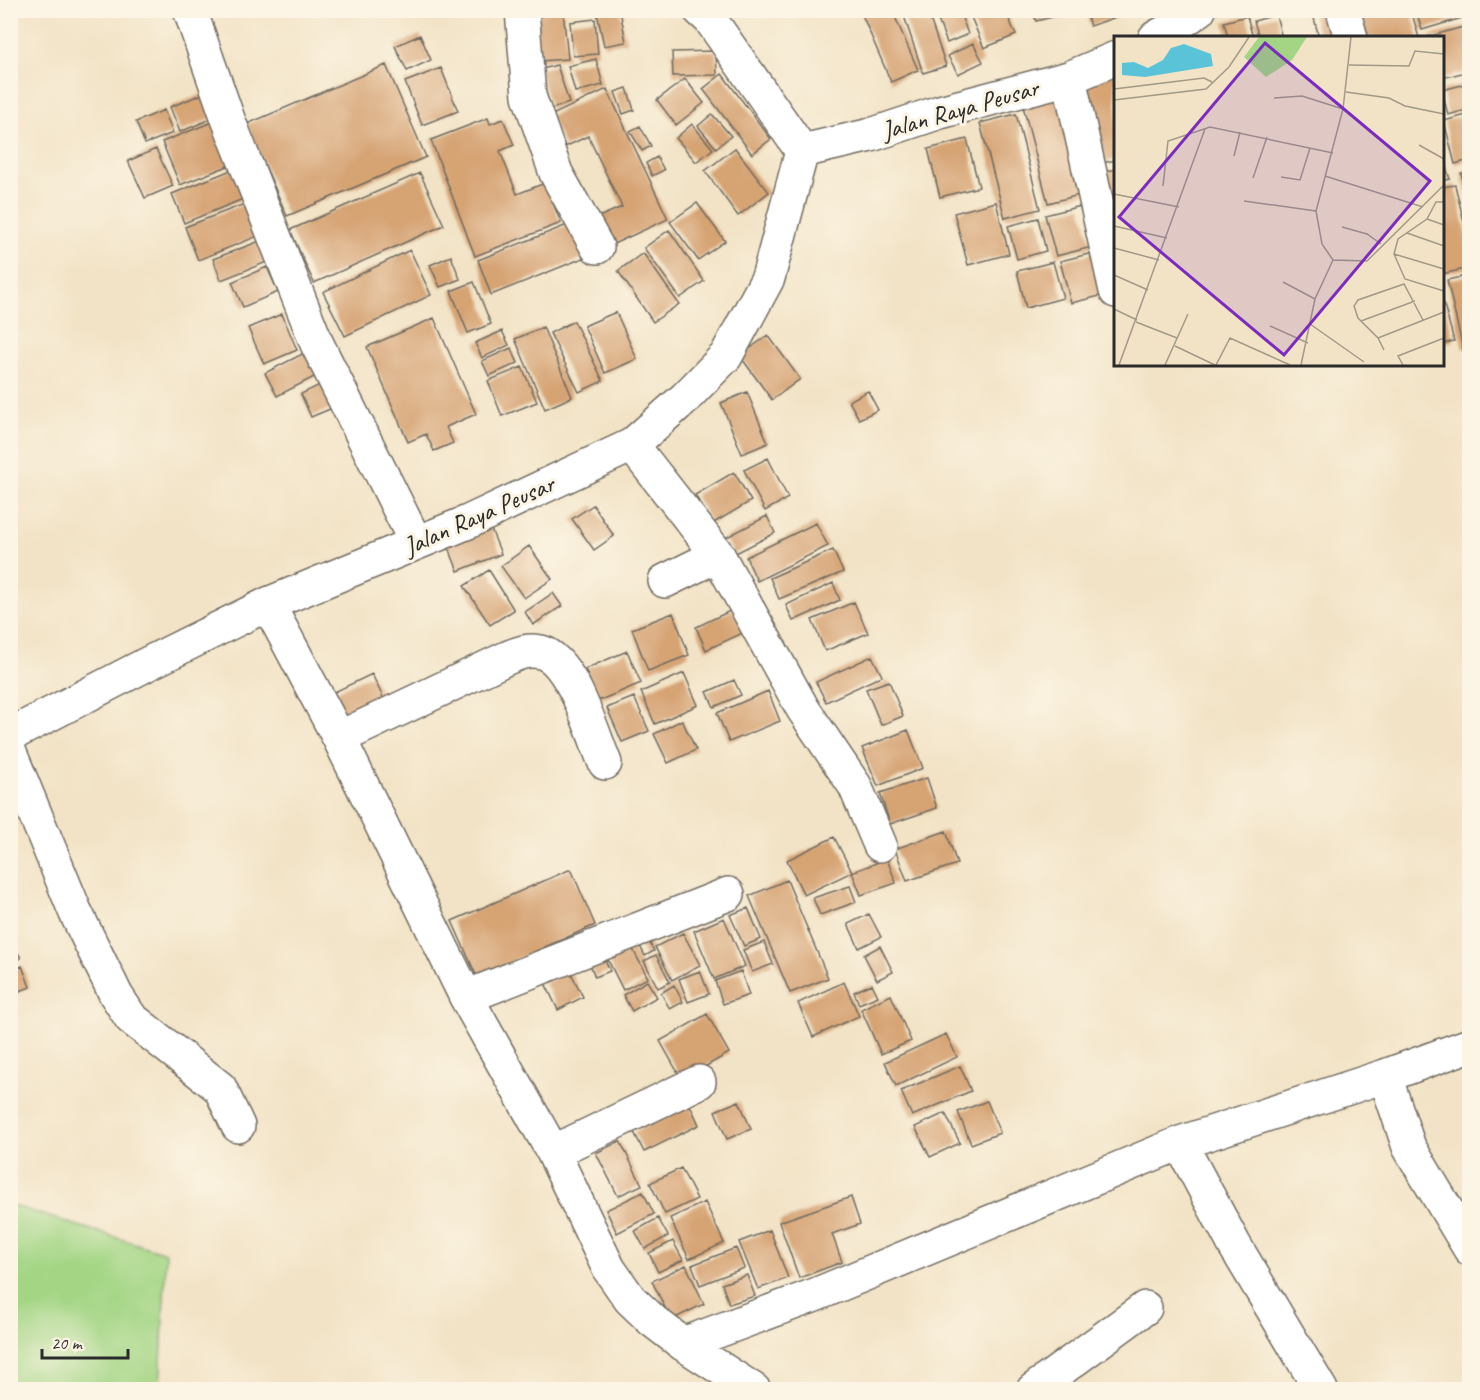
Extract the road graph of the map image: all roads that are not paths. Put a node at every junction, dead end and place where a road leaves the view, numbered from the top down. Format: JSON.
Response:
{"nodes":[{"id":1,"x":190,"y":10,"type":"edge"},
{"id":2,"x":522,"y":10,"type":"edge"},
{"id":3,"x":700,"y":10,"type":"edge"},
{"id":4,"x":1199,"y":10,"type":"edge"},
{"id":5,"x":1342,"y":10,"type":"edge"},
{"id":6,"x":1158,"y":36,"type":"edge"},
{"id":7,"x":1350,"y":36,"type":"edge"},
{"id":8,"x":1114,"y":59,"type":"edge"},
{"id":9,"x":1069,"y":78,"type":"junction"},
{"id":10,"x":802,"y":151,"type":"junction"},
{"id":11,"x":597,"y":247,"type":"dead end"},
{"id":12,"x":1114,"y":282,"type":"edge"},
{"id":13,"x":632,"y":445,"type":"junction"},
{"id":14,"x":416,"y":543,"type":"junction"},
{"id":15,"x":718,"y":555,"type":"junction"},
{"id":16,"x":665,"y":581,"type":"dead end"},
{"id":17,"x":268,"y":604,"type":"junction"},
{"id":18,"x":10,"y":735,"type":"edge"},
{"id":19,"x":339,"y":738,"type":"junction"},
{"id":20,"x":10,"y":753,"type":"edge"},
{"id":21,"x":605,"y":763,"type":"dead end"},
{"id":22,"x":880,"y":845,"type":"dead end"},
{"id":23,"x":728,"y":894,"type":"dead end"},
{"id":24,"x":466,"y":997,"type":"junction"},
{"id":25,"x":1470,"y":1045,"type":"edge"},
{"id":26,"x":1385,"y":1076,"type":"junction"},
{"id":27,"x":699,"y":1082,"type":"dead end"},
{"id":28,"x":238,"y":1126,"type":"dead end"},
{"id":29,"x":1180,"y":1143,"type":"junction"},
{"id":30,"x":553,"y":1152,"type":"junction"},
{"id":31,"x":1470,"y":1250,"type":"edge"},
{"id":32,"x":1145,"y":1308,"type":"dead end"},
{"id":33,"x":683,"y":1344,"type":"junction"},
{"id":34,"x":754,"y":1389,"type":"edge"},
{"id":35,"x":1033,"y":1389,"type":"edge"},
{"id":36,"x":1321,"y":1389,"type":"edge"}],
"edges":[{"from":1,"to":14,"type":"street"},
{"from":2,"to":11,"type":"street"},
{"from":3,"to":10,"type":"street"},
{"from":4,"to":6,"type":"street"},
{"from":5,"to":7,"type":"street"},
{"from":8,"to":9,"type":"street","name":"Jalan Raya Peusar"},
{"from":9,"to":10,"type":"street","name":"Jalan Raya Peusar"},
{"from":9,"to":12,"type":"street"},
{"from":10,"to":13,"type":"street","name":"Jalan Raya Peusar"},
{"from":13,"to":14,"type":"street","name":"Jalan Raya Peusar"},
{"from":13,"to":15,"type":"street"},
{"from":14,"to":17,"type":"street","name":"Jalan Raya Peusar"},
{"from":15,"to":16,"type":"street"},
{"from":15,"to":22,"type":"street"},
{"from":17,"to":18,"type":"street","name":"Jalan Raya Peusar"},
{"from":17,"to":19,"type":"street"},
{"from":19,"to":21,"type":"street"},
{"from":19,"to":24,"type":"street"},
{"from":20,"to":28,"type":"street"},
{"from":23,"to":24,"type":"street"},
{"from":24,"to":30,"type":"street"},
{"from":25,"to":26,"type":"street"},
{"from":26,"to":29,"type":"street"},
{"from":26,"to":31,"type":"street"},
{"from":27,"to":30,"type":"street"},
{"from":29,"to":33,"type":"street"},
{"from":29,"to":36,"type":"street"},
{"from":30,"to":33,"type":"street"},
{"from":32,"to":35,"type":"street"},
{"from":33,"to":34,"type":"street"}]}
